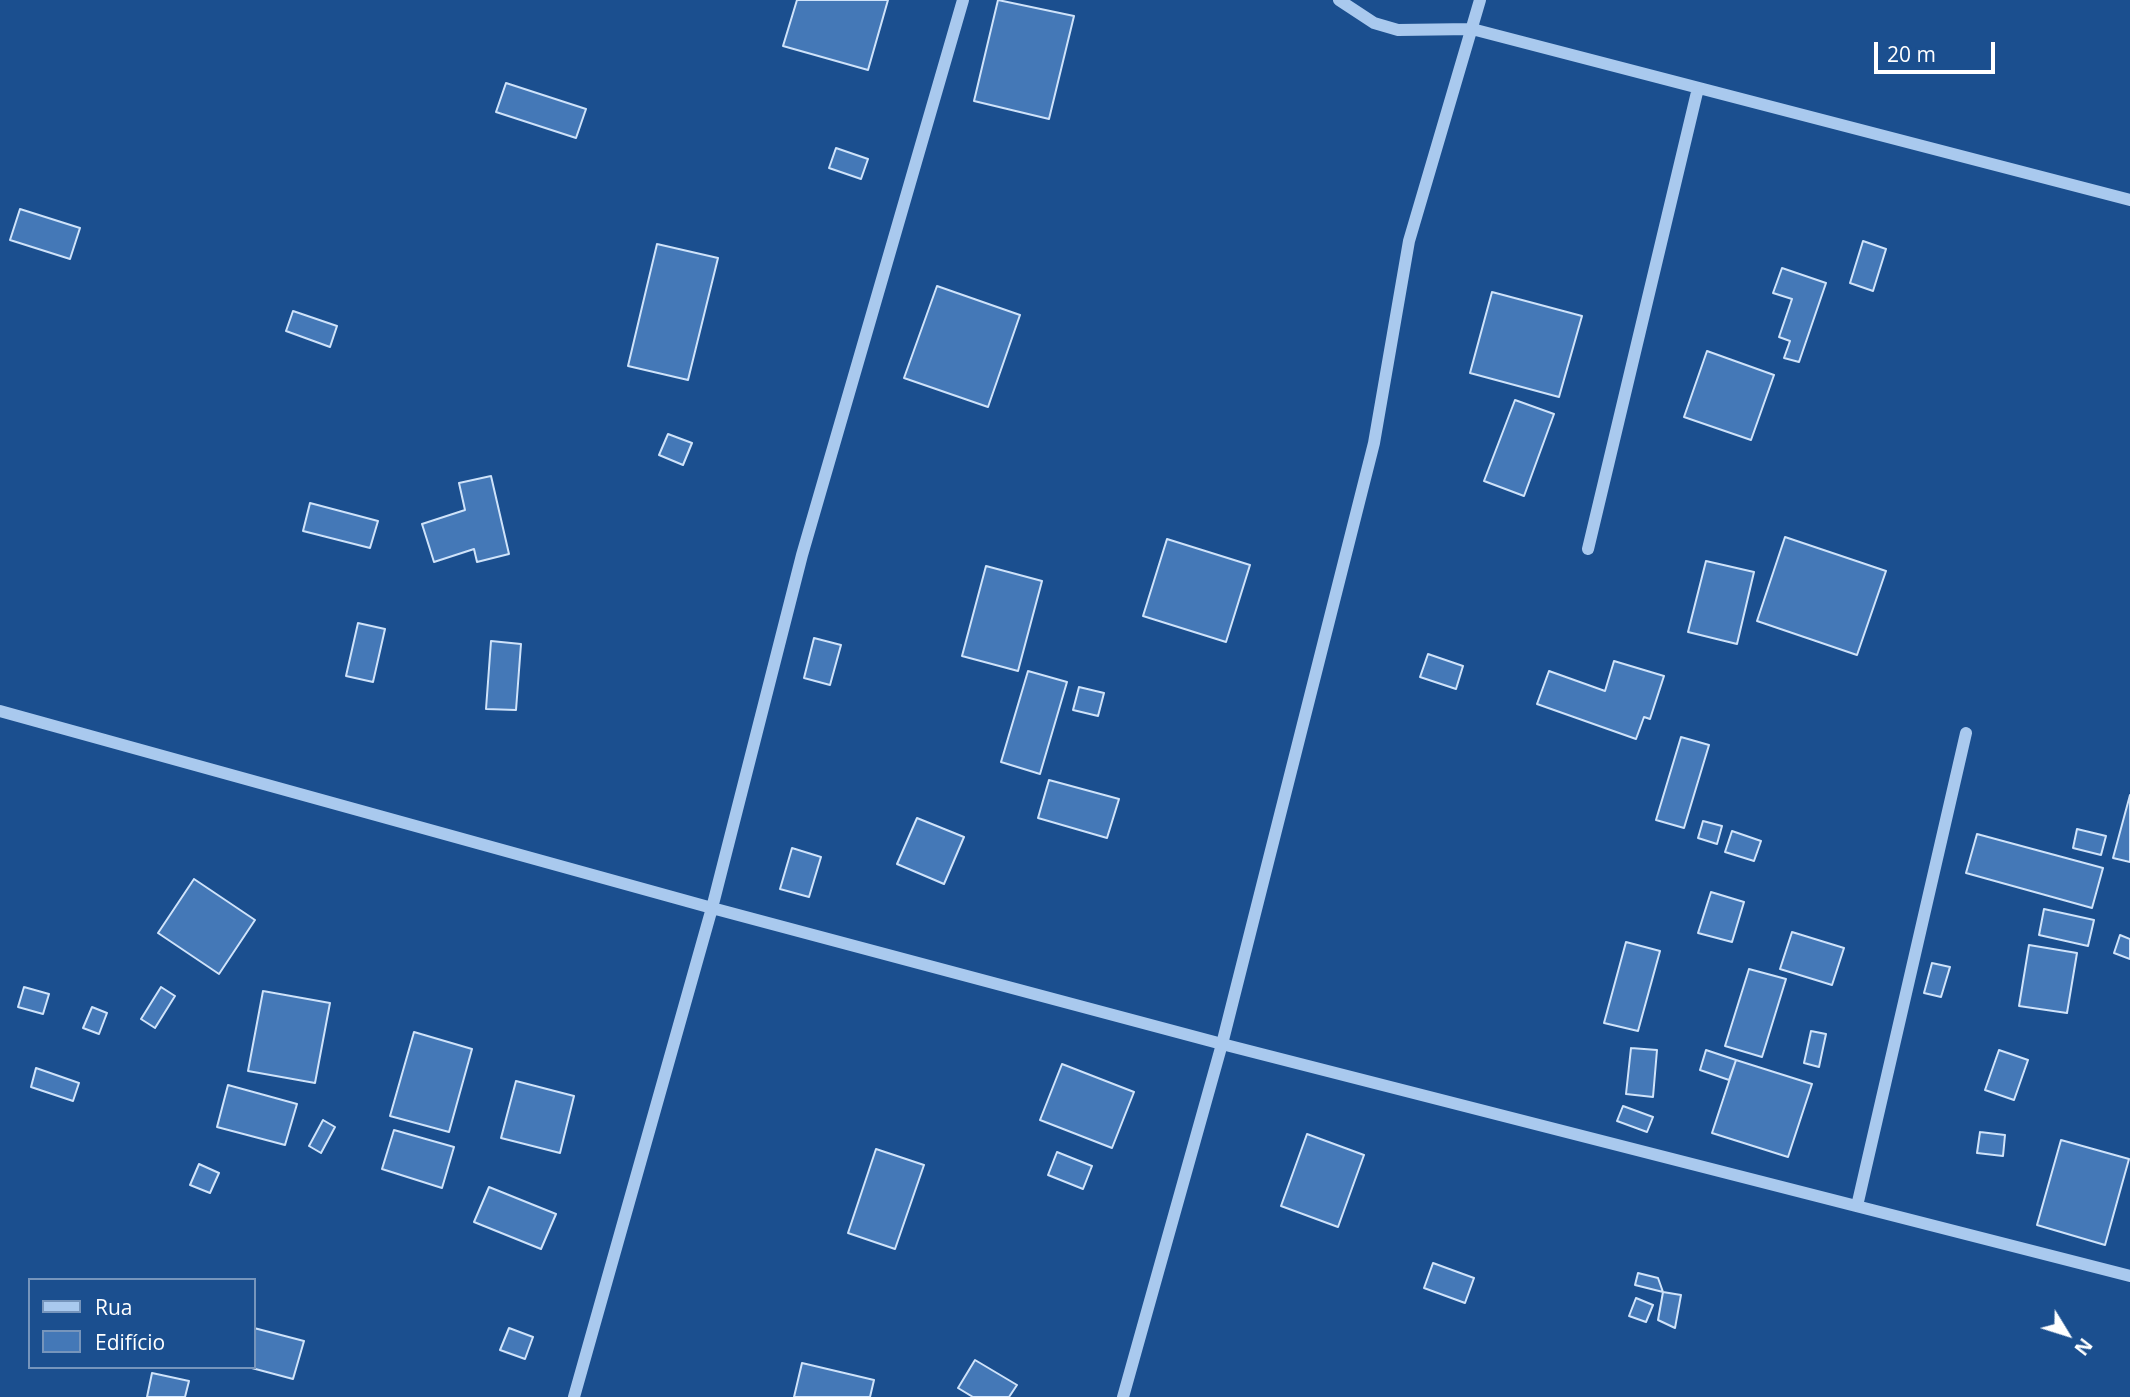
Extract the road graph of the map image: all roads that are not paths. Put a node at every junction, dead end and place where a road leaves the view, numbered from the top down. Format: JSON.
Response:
{"nodes":[{"id":1,"x":963,"y":0,"type":"edge"},
{"id":2,"x":1339,"y":0,"type":"edge"},
{"id":3,"x":1480,"y":0,"type":"edge"},
{"id":4,"x":1472,"y":29,"type":"junction"},
{"id":5,"x":1698,"y":88,"type":"junction"},
{"id":6,"x":2130,"y":200,"type":"edge"},
{"id":7,"x":1588,"y":549,"type":"dead end"},
{"id":8,"x":0,"y":711,"type":"edge"},
{"id":9,"x":1966,"y":733,"type":"dead end"},
{"id":10,"x":712,"y":908,"type":"junction"},
{"id":11,"x":1222,"y":1044,"type":"junction"},
{"id":12,"x":1857,"y":1206,"type":"junction"},
{"id":13,"x":2130,"y":1276,"type":"edge"},
{"id":14,"x":574,"y":1397,"type":"edge"},
{"id":15,"x":1123,"y":1397,"type":"edge"}],
"edges":[{"from":1,"to":10,"type":"street"},
{"from":2,"to":4,"type":"street"},
{"from":3,"to":4,"type":"street"},
{"from":4,"to":5,"type":"street"},
{"from":4,"to":11,"type":"street"},
{"from":5,"to":6,"type":"street"},
{"from":5,"to":7,"type":"street"},
{"from":8,"to":10,"type":"street"},
{"from":9,"to":12,"type":"street"},
{"from":10,"to":11,"type":"street"},
{"from":10,"to":14,"type":"street"},
{"from":11,"to":12,"type":"street"},
{"from":11,"to":15,"type":"street"},
{"from":12,"to":13,"type":"street"}]}
